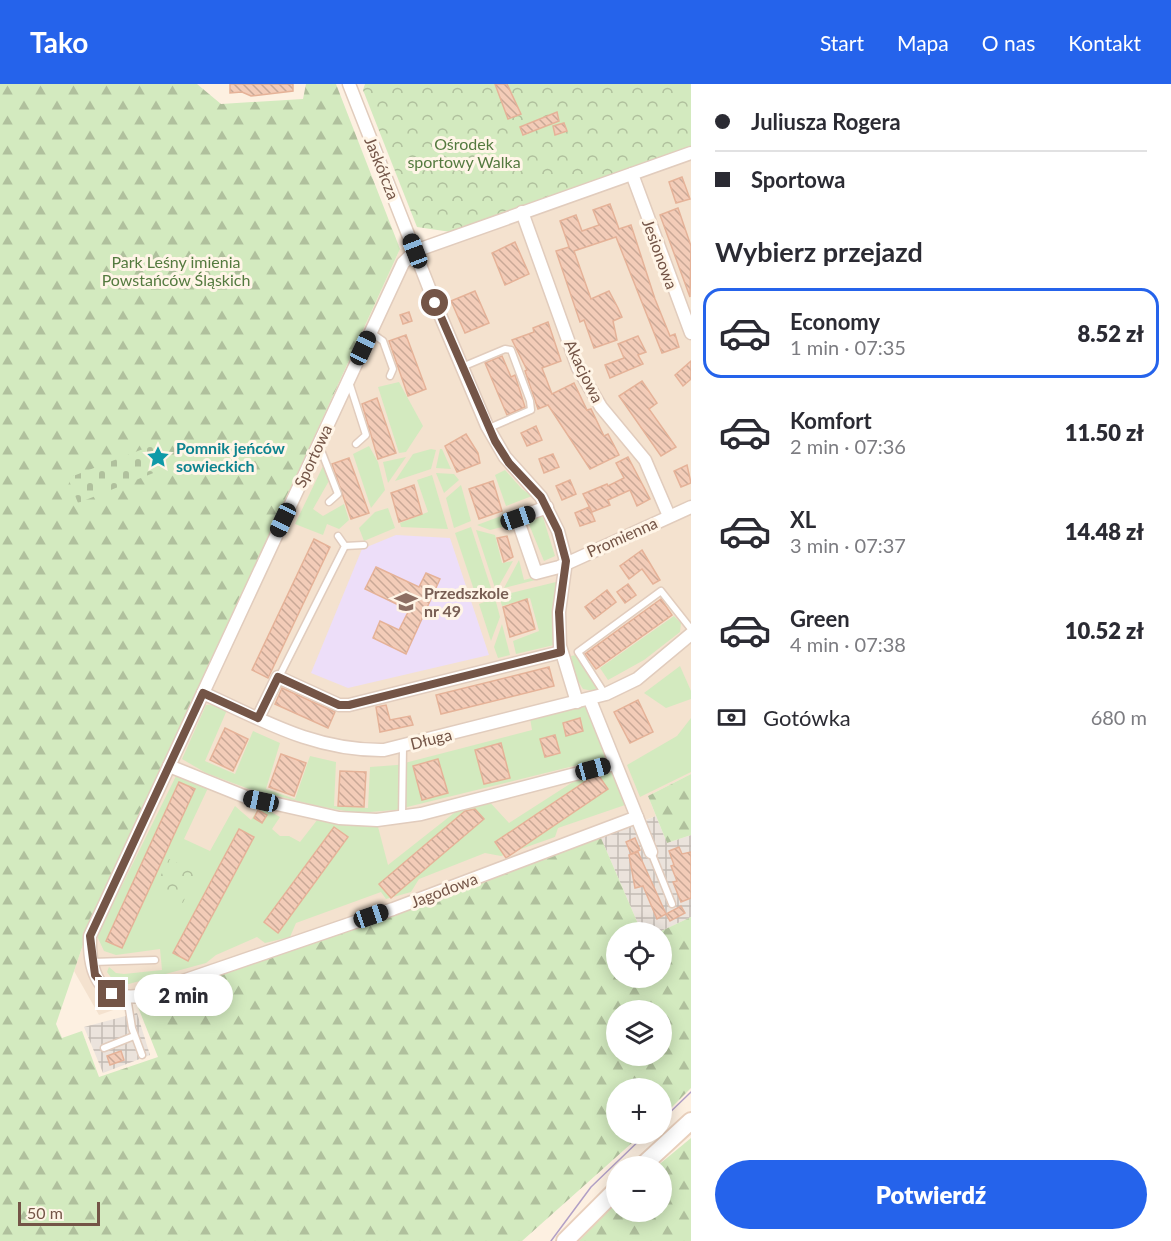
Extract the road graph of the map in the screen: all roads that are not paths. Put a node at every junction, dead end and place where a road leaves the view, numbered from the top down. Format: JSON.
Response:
{"nodes":[{"id":1,"x":349,"y":84,"type":"edge"},
{"id":2,"x":691,"y":153,"type":"edge"},
{"id":3,"x":632,"y":174,"type":"junction"},
{"id":4,"x":522,"y":212,"type":"junction"},
{"id":5,"x":415,"y":251,"type":"junction"},
{"id":6,"x":370,"y":332,"type":"junction"},
{"id":7,"x":691,"y":333,"type":"edge"},
{"id":8,"x":462,"y":367,"type":"junction"},
{"id":9,"x":390,"y":376,"type":"dead end"},
{"id":10,"x":348,"y":379,"type":"junction"},
{"id":11,"x":489,"y":428,"type":"junction"},
{"id":12,"x":318,"y":444,"type":"junction"},
{"id":13,"x":356,"y":444,"type":"dead end"},
{"id":14,"x":329,"y":502,"type":"dead end"},
{"id":15,"x":547,"y":507,"type":"junction"},
{"id":16,"x":691,"y":507,"type":"edge"},
{"id":17,"x":669,"y":516,"type":"junction"},
{"id":18,"x":338,"y":536,"type":"dead end"},
{"id":19,"x":364,"y":545,"type":"dead end"},
{"id":20,"x":345,"y":546,"type":"junction"},
{"id":21,"x":566,"y":561,"type":"junction"},
{"id":22,"x":691,"y":629,"type":"edge"},
{"id":23,"x":691,"y":634,"type":"edge"},
{"id":24,"x":561,"y":652,"type":"junction"},
{"id":25,"x":278,"y":677,"type":"junction"},
{"id":26,"x":203,"y":693,"type":"junction"},
{"id":27,"x":606,"y":694,"type":"junction"},
{"id":28,"x":590,"y":700,"type":"junction"},
{"id":29,"x":577,"y":702,"type":"junction"},
{"id":30,"x":258,"y":718,"type":"junction"},
{"id":31,"x":403,"y":747,"type":"junction"},
{"id":32,"x":614,"y":764,"type":"junction"},
{"id":33,"x":169,"y":766,"type":"junction"},
{"id":34,"x":637,"y":817,"type":"junction"},
{"id":35,"x":402,"y":818,"type":"junction"},
{"id":36,"x":651,"y":852,"type":"joint"},
{"id":37,"x":672,"y":904,"type":"dead end"},
{"id":38,"x":156,"y":960,"type":"dead end"},
{"id":39,"x":91,"y":962,"type":"junction"},
{"id":40,"x":127,"y":997,"type":"junction"},
{"id":41,"x":134,"y":1036,"type":"junction"},
{"id":42,"x":104,"y":1048,"type":"dead end"},
{"id":43,"x":142,"y":1055,"type":"dead end"},
{"id":44,"x":691,"y":1121,"type":"edge"},
{"id":45,"x":653,"y":1156,"type":"edge"},
{"id":46,"x":606,"y":1200,"type":"edge"},
{"id":47,"x":565,"y":1241,"type":"edge"}],
"edges":[{"from":1,"to":5,"type":"street","name":"Jaskółcza"},
{"from":2,"to":3,"type":"street"},
{"from":3,"to":4,"type":"street"},
{"from":3,"to":7,"type":"street","name":"Jesionowa"},
{"from":4,"to":5,"type":"street"},
{"from":4,"to":17,"type":"street","name":"Akacjowa"},
{"from":5,"to":6,"type":"street","name":"Sportowa"},
{"from":5,"to":8,"type":"street","name":"Jaskółcza"},
{"from":6,"to":9,"type":"lane"},
{"from":6,"to":10,"type":"street","name":"Sportowa"},
{"from":8,"to":11,"type":"street","name":"Jaskółcza"},
{"from":8,"to":11,"type":"lane"},
{"from":10,"to":12,"type":"street","name":"Sportowa"},
{"from":10,"to":13,"type":"lane"},
{"from":11,"to":15,"type":"street","name":"Jaskółcza"},
{"from":12,"to":14,"type":"lane"},
{"from":12,"to":26,"type":"street","name":"Sportowa"},
{"from":15,"to":21,"type":"street","name":"Jaskółcza"},
{"from":15,"to":21,"type":"street","name":"Promienna"},
{"from":16,"to":17,"type":"street","name":"Promienna"},
{"from":17,"to":21,"type":"street","name":"Promienna"},
{"from":18,"to":20,"type":"lane"},
{"from":19,"to":20,"type":"lane"},
{"from":20,"to":25,"type":"lane"},
{"from":21,"to":24,"type":"street"},
{"from":22,"to":27,"type":"lane"},
{"from":23,"to":27,"type":"street","name":"Długa"},
{"from":24,"to":25,"type":"street"},
{"from":24,"to":29,"type":"street"},
{"from":25,"to":30,"type":"street"},
{"from":26,"to":30,"type":"street","name":"Długa"},
{"from":26,"to":33,"type":"street","name":"Sportowa"},
{"from":27,"to":28,"type":"street","name":"Długa"},
{"from":28,"to":29,"type":"street","name":"Długa"},
{"from":28,"to":32,"type":"street"},
{"from":29,"to":31,"type":"street","name":"Długa"},
{"from":30,"to":31,"type":"street","name":"Długa"},
{"from":31,"to":35,"type":"lane"},
{"from":32,"to":34,"type":"street"},
{"from":32,"to":35,"type":"street"},
{"from":33,"to":35,"type":"street"},
{"from":33,"to":39,"type":"street","name":"Sportowa"},
{"from":34,"to":36,"type":"street"},
{"from":34,"to":40,"type":"street","name":"Jagodowa"},
{"from":36,"to":37,"type":"lane"},
{"from":38,"to":39,"type":"lane"},
{"from":39,"to":40,"type":"street","name":"Jagodowa"},
{"from":40,"to":41,"type":"lane"},
{"from":41,"to":42,"type":"lane"},
{"from":41,"to":43,"type":"lane"},
{"from":44,"to":45,"type":"main road"},
{"from":46,"to":47,"type":"main road"}]}
